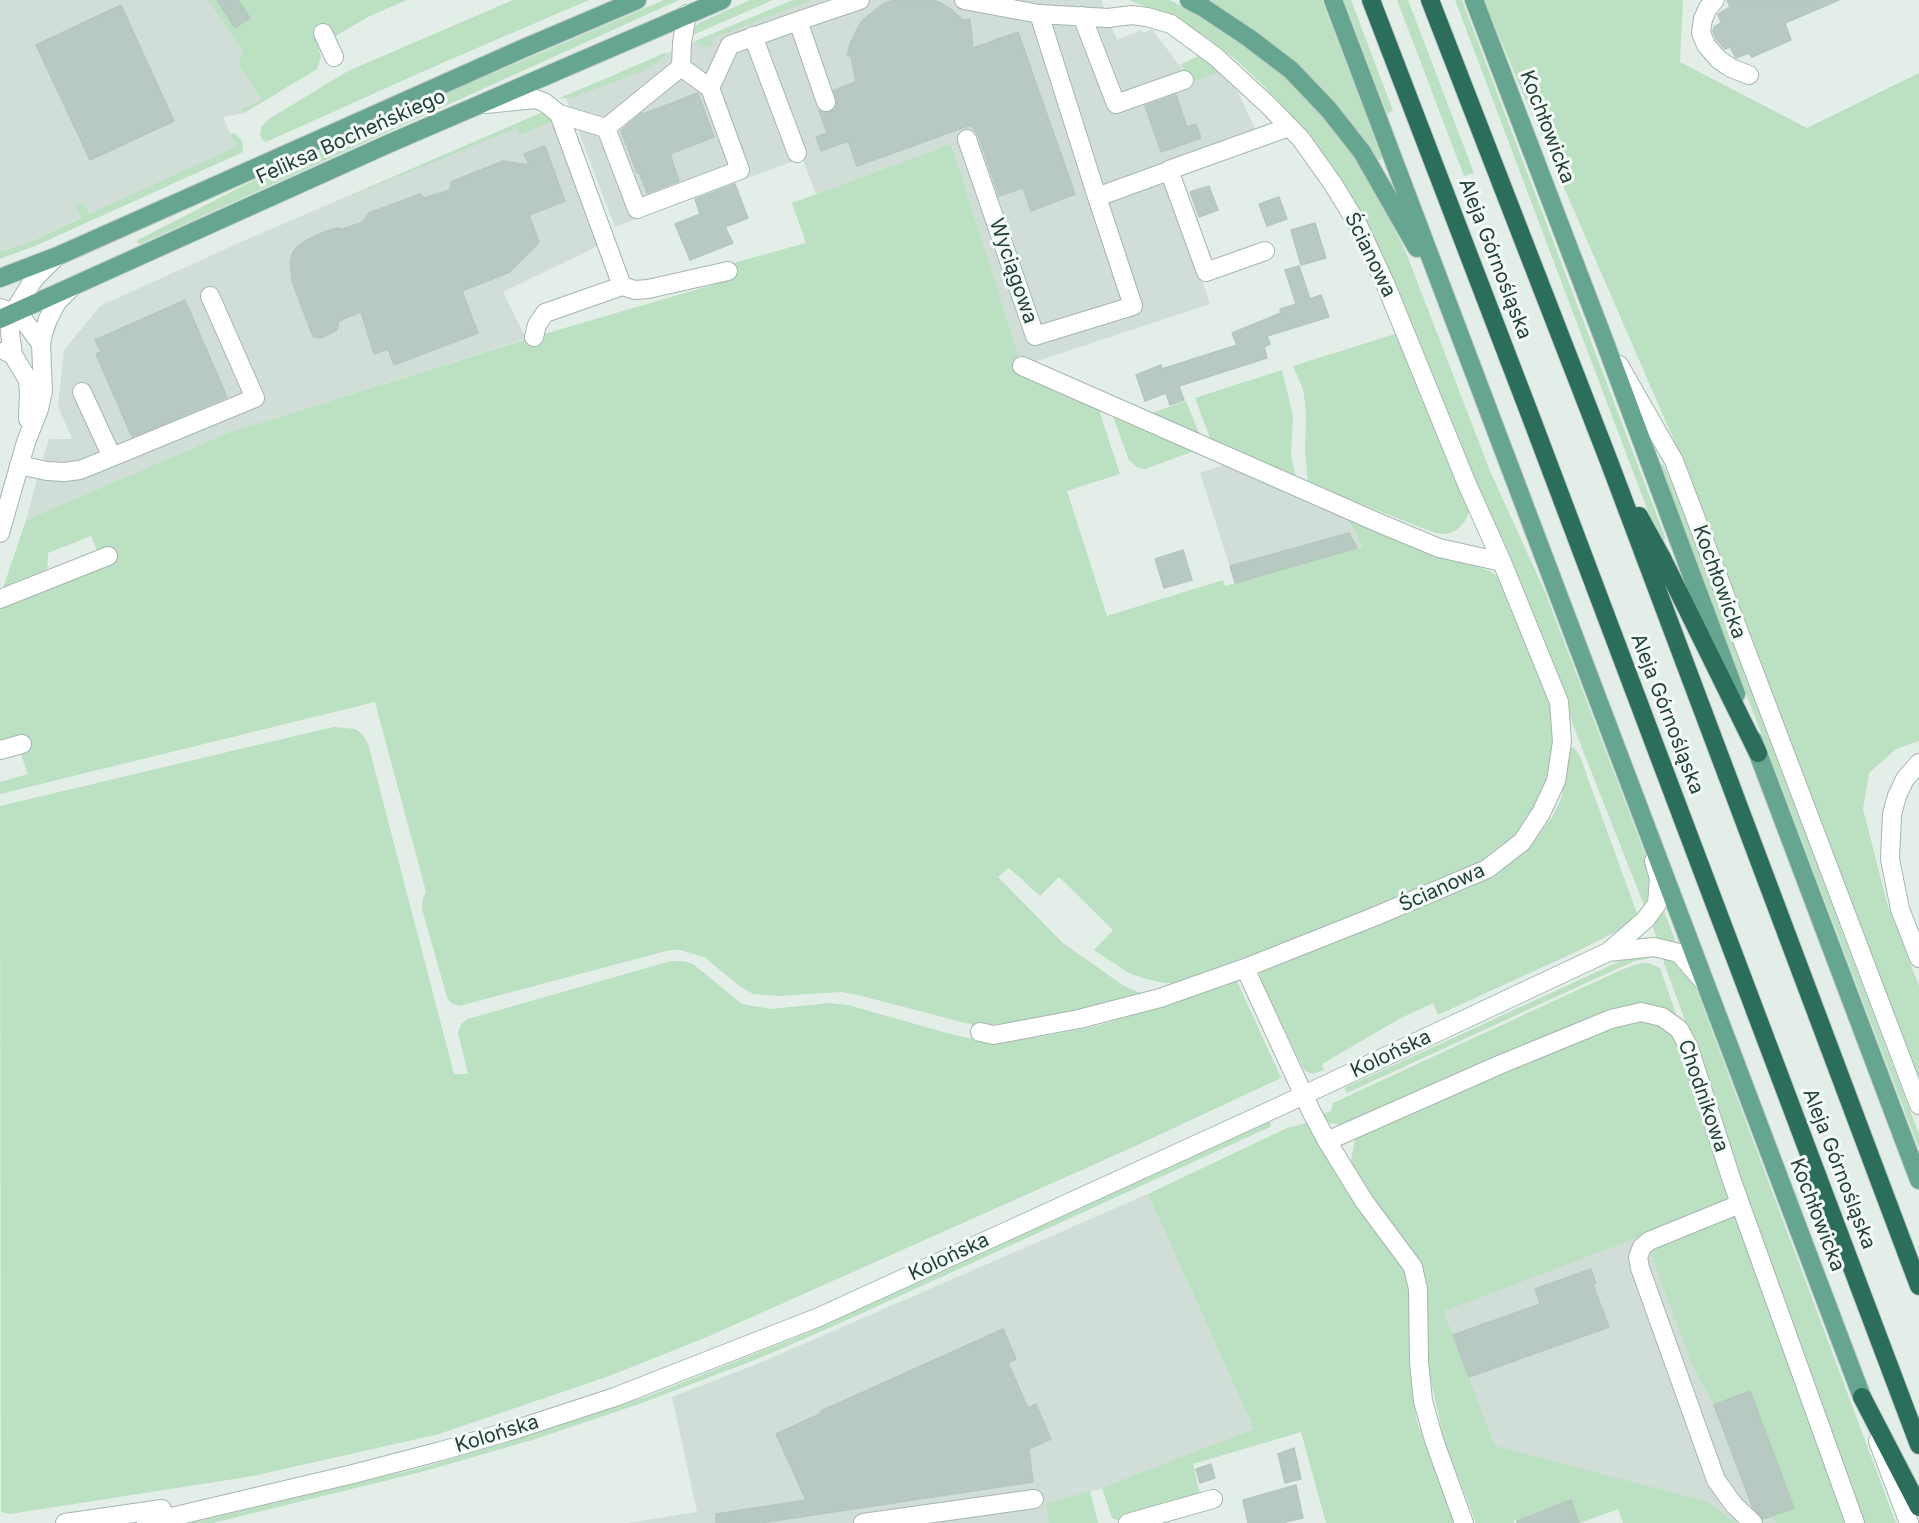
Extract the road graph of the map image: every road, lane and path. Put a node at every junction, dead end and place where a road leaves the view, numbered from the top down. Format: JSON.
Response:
{"nodes":[{"id":1,"x":637,"y":0,"type":"edge"},
{"id":2,"x":722,"y":0,"type":"edge"},
{"id":3,"x":860,"y":0,"type":"edge"},
{"id":4,"x":964,"y":0,"type":"edge"},
{"id":5,"x":1189,"y":0,"type":"edge"},
{"id":6,"x":1333,"y":0,"type":"edge"},
{"id":7,"x":1371,"y":0,"type":"edge"},
{"id":8,"x":1430,"y":0,"type":"edge"},
{"id":9,"x":1474,"y":0,"type":"edge"},
{"id":10,"x":1715,"y":0,"type":"edge"},
{"id":11,"x":687,"y":14,"type":"junction"},
{"id":12,"x":1039,"y":14,"type":"junction"},
{"id":13,"x":1082,"y":16,"type":"junction"},
{"id":14,"x":798,"y":21,"type":"junction"},
{"id":15,"x":323,"y":33,"type":"dead end"},
{"id":16,"x":753,"y":36,"type":"junction"},
{"id":17,"x":334,"y":57,"type":"dead end"},
{"id":18,"x":681,"y":67,"type":"junction"},
{"id":19,"x":1749,"y":75,"type":"dead end"},
{"id":20,"x":1184,"y":80,"type":"dead end"},
{"id":21,"x":710,"y":88,"type":"junction"},
{"id":22,"x":826,"y":102,"type":"dead end"},
{"id":23,"x":479,"y":105,"type":"junction"},
{"id":24,"x":559,"y":114,"type":"junction"},
{"id":25,"x":1288,"y":127,"type":"junction"},
{"id":26,"x":606,"y":128,"type":"junction"},
{"id":27,"x":967,"y":139,"type":"dead end"},
{"id":28,"x":797,"y":153,"type":"dead end"},
{"id":29,"x":1163,"y":173,"type":"dead end"},
{"id":30,"x":1098,"y":197,"type":"junction"},
{"id":31,"x":1265,"y":251,"type":"dead end"},
{"id":32,"x":56,"y":257,"type":"junction"},
{"id":33,"x":728,"y":272,"type":"dead end"},
{"id":34,"x":0,"y":278,"type":"edge"},
{"id":35,"x":622,"y":286,"type":"junction"},
{"id":36,"x":72,"y":287,"type":"junction"},
{"id":37,"x":1444,"y":293,"type":"junction"},
{"id":38,"x":210,"y":296,"type":"dead end"},
{"id":39,"x":4,"y":313,"type":"edge"},
{"id":40,"x":534,"y":337,"type":"dead end"},
{"id":41,"x":1604,"y":340,"type":"junction"},
{"id":42,"x":41,"y":344,"type":"junction"},
{"id":43,"x":7,"y":352,"type":"edge"},
{"id":44,"x":1022,"y":366,"type":"dead end"},
{"id":45,"x":82,"y":392,"type":"dead end"},
{"id":46,"x":26,"y":442,"type":"junction"},
{"id":47,"x":112,"y":457,"type":"junction"},
{"id":48,"x":1610,"y":464,"type":"junction"},
{"id":49,"x":19,"y":465,"type":"junction"},
{"id":50,"x":0,"y":533,"type":"edge"},
{"id":51,"x":108,"y":556,"type":"dead end"},
{"id":52,"x":1502,"y":562,"type":"junction"},
{"id":53,"x":0,"y":599,"type":"edge"},
{"id":54,"x":22,"y":744,"type":"dead end"},
{"id":55,"x":0,"y":750,"type":"edge"},
{"id":56,"x":1758,"y":753,"type":"junction"},
{"id":57,"x":1919,"y":763,"type":"edge"},
{"id":58,"x":1643,"y":819,"type":"junction"},
{"id":59,"x":1608,"y":952,"type":"junction"},
{"id":60,"x":1919,"y":958,"type":"edge"},
{"id":61,"x":1245,"y":968,"type":"junction"},
{"id":62,"x":1705,"y":983,"type":"junction"},
{"id":63,"x":981,"y":1032,"type":"dead end"},
{"id":64,"x":1304,"y":1095,"type":"junction"},
{"id":65,"x":1919,"y":1104,"type":"edge"},
{"id":66,"x":1327,"y":1141,"type":"junction"},
{"id":67,"x":1919,"y":1180,"type":"edge"},
{"id":68,"x":1740,"y":1204,"type":"junction"},
{"id":69,"x":1919,"y":1286,"type":"edge"},
{"id":70,"x":1862,"y":1397,"type":"junction"},
{"id":71,"x":1919,"y":1445,"type":"edge"},
{"id":72,"x":265,"y":1495,"type":"junction"},
{"id":73,"x":1035,"y":1499,"type":"dead end"},
{"id":74,"x":1213,"y":1499,"type":"dead end"},
{"id":75,"x":1919,"y":1507,"type":"edge"},
{"id":76,"x":944,"y":1517,"type":"edge"},
{"id":77,"x":65,"y":1523,"type":"edge"},
{"id":78,"x":146,"y":1523,"type":"edge"},
{"id":79,"x":862,"y":1523,"type":"edge"},
{"id":80,"x":1128,"y":1523,"type":"edge"},
{"id":81,"x":1464,"y":1523,"type":"edge"},
{"id":82,"x":1753,"y":1523,"type":"edge"},
{"id":83,"x":1855,"y":1523,"type":"edge"},
{"id":84,"x":1909,"y":1523,"type":"edge"}],
"edges":[{"from":1,"to":32,"type":"main road","name":"Feliksa Bocheńskiego"},
{"from":2,"to":11,"type":"main road","name":"Feliksa Bocheńskiego"},
{"from":3,"to":14,"type":"street"},
{"from":4,"to":12,"type":"street","name":"Ścianowa"},
{"from":5,"to":37,"type":"main road"},
{"from":6,"to":37,"type":"main road"},
{"from":7,"to":71,"type":"highway","name":"Aleja Górnośląska"},
{"from":8,"to":48,"type":"highway","name":"Aleja Górnośląska"},
{"from":9,"to":41,"type":"main road","name":"Kochłowicka"},
{"from":10,"to":19,"type":"street"},
{"from":11,"to":18,"type":"street"},
{"from":11,"to":23,"type":"main road","name":"Feliksa Bocheńskiego"},
{"from":12,"to":13,"type":"street","name":"Ścianowa"},
{"from":12,"to":30,"type":"street"},
{"from":13,"to":20,"type":"street"},
{"from":13,"to":25,"type":"street","name":"Ścianowa"},
{"from":14,"to":16,"type":"street"},
{"from":14,"to":22,"type":"street"},
{"from":15,"to":17,"type":"street"},
{"from":16,"to":21,"type":"street"},
{"from":16,"to":28,"type":"street"},
{"from":18,"to":21,"type":"street"},
{"from":18,"to":26,"type":"street"},
{"from":21,"to":26,"type":"street"},
{"from":23,"to":24,"type":"street"},
{"from":23,"to":36,"type":"main road","name":"Feliksa Bocheńskiego"},
{"from":24,"to":26,"type":"street"},
{"from":24,"to":35,"type":"street"},
{"from":25,"to":31,"type":"street"},
{"from":25,"to":52,"type":"street","name":"Ścianowa"},
{"from":27,"to":30,"type":"street","name":"Wyciągowa"},
{"from":29,"to":30,"type":"street"},
{"from":32,"to":34,"type":"main road","name":"Feliksa Bocheńskiego"},
{"from":32,"to":39,"type":"street"},
{"from":33,"to":35,"type":"street"},
{"from":35,"to":40,"type":"street"},
{"from":36,"to":39,"type":"main road","name":"Feliksa Bocheńskiego"},
{"from":36,"to":42,"type":"street"},
{"from":37,"to":58,"type":"main road"},
{"from":38,"to":47,"type":"street"},
{"from":39,"to":42,"type":"street"},
{"from":39,"to":43,"type":"street"},
{"from":41,"to":56,"type":"main road","name":"Kochłowicka"},
{"from":41,"to":65,"type":"street"},
{"from":42,"to":46,"type":"street"},
{"from":43,"to":46,"type":"street"},
{"from":44,"to":52,"type":"street"},
{"from":45,"to":47,"type":"street"},
{"from":46,"to":49,"type":"street"},
{"from":47,"to":49,"type":"street"},
{"from":48,"to":56,"type":"highway"},
{"from":48,"to":69,"type":"highway","name":"Aleja Górnośląska"},
{"from":49,"to":50,"type":"street"},
{"from":51,"to":53,"type":"street"},
{"from":52,"to":61,"type":"street","name":"Ścianowa"},
{"from":54,"to":55,"type":"street"},
{"from":56,"to":67,"type":"main road","name":"Kochłowicka"},
{"from":57,"to":60,"type":"street"},
{"from":58,"to":59,"type":"street"},
{"from":58,"to":62,"type":"main road","name":"Kochłowicka"},
{"from":59,"to":62,"type":"street"},
{"from":59,"to":64,"type":"street","name":"Kolońska"},
{"from":61,"to":63,"type":"street","name":"Ścianowa"},
{"from":61,"to":64,"type":"street"},
{"from":62,"to":70,"type":"main road","name":"Kochłowicka"},
{"from":64,"to":66,"type":"street"},
{"from":64,"to":72,"type":"street","name":"Kolońska"},
{"from":66,"to":68,"type":"street","name":"Chodnikowa"},
{"from":66,"to":81,"type":"street"},
{"from":68,"to":82,"type":"street"},
{"from":68,"to":83,"type":"street","name":"Chodnikowa"},
{"from":70,"to":75,"type":"highway"},
{"from":70,"to":84,"type":"street","name":"Kochłowicka"},
{"from":72,"to":77,"type":"street","name":"Kolońska"},
{"from":72,"to":78,"type":"street","name":"Kolońska"},
{"from":73,"to":76,"type":"street"},
{"from":74,"to":80,"type":"street"},
{"from":76,"to":79,"type":"street"}]}
